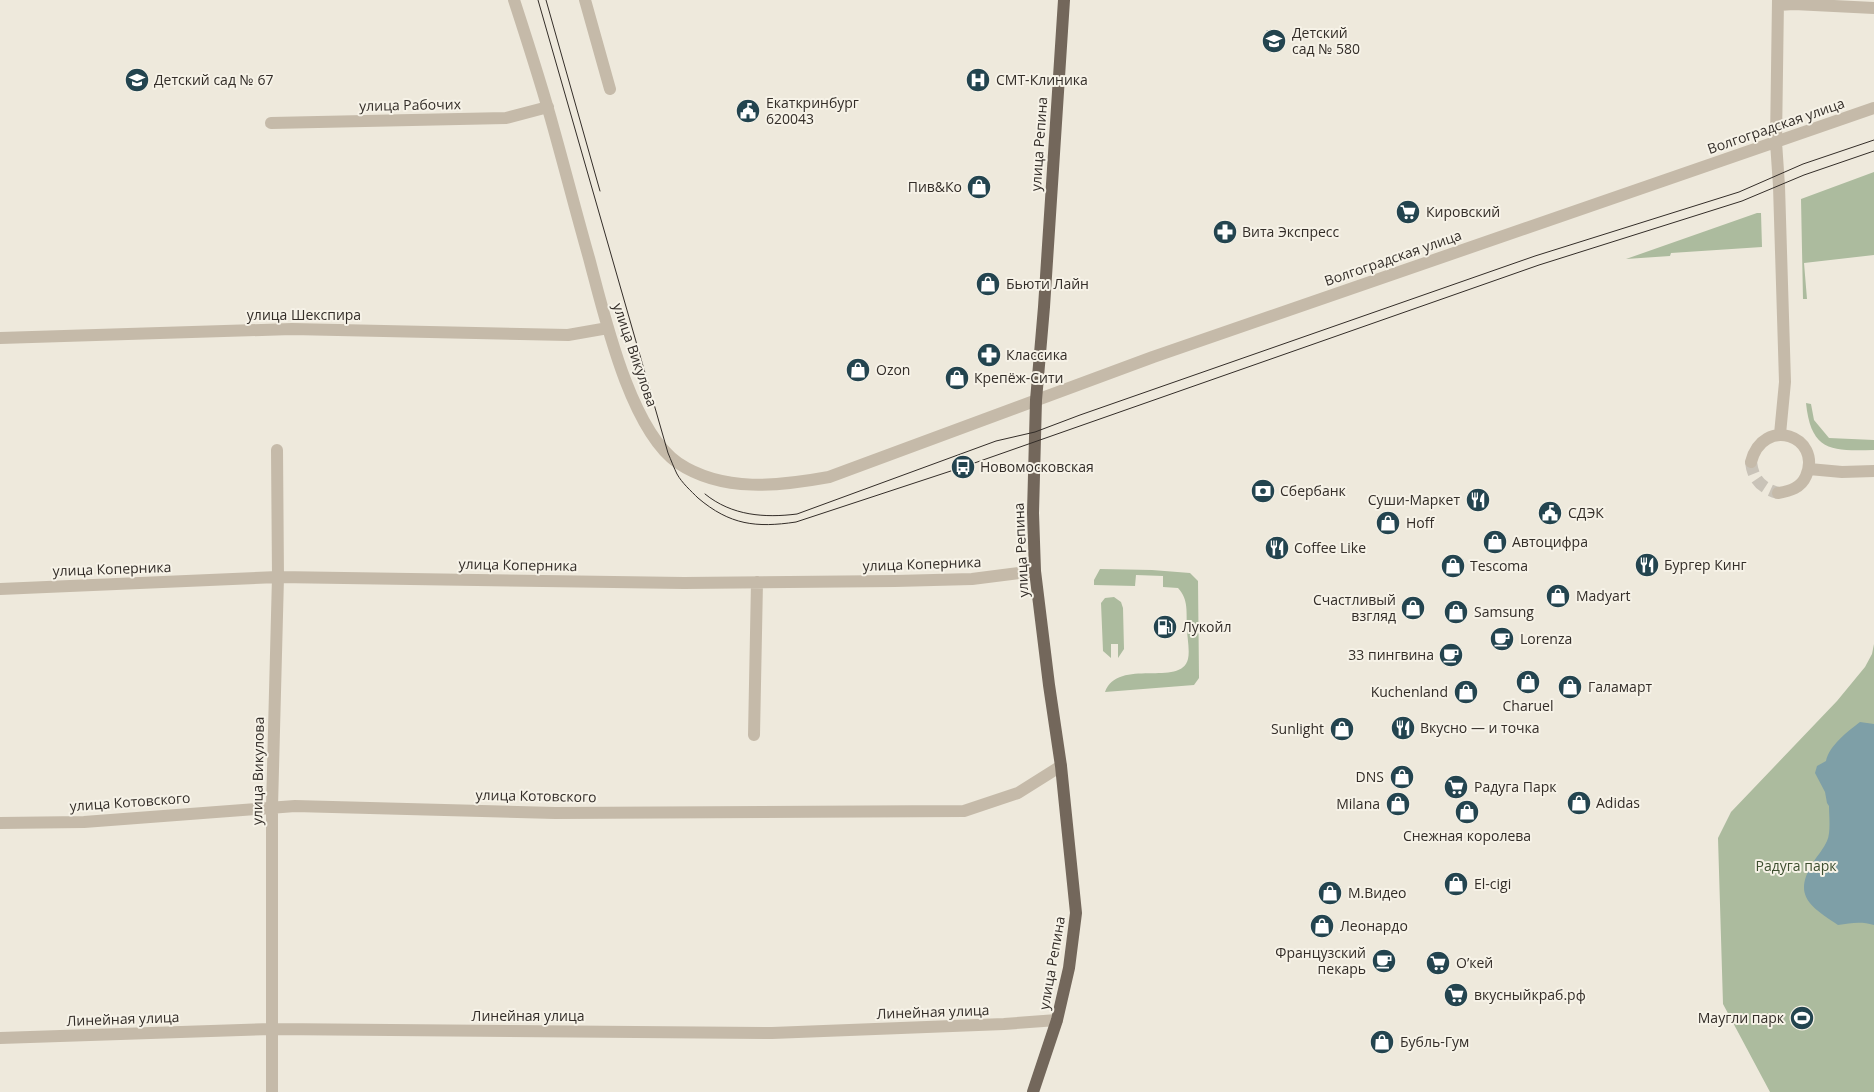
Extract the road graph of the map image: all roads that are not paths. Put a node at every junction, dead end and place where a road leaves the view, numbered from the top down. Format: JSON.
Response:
{"nodes":[{"id":1,"x":514,"y":0,"type":"edge"},
{"id":2,"x":585,"y":0,"type":"edge"},
{"id":3,"x":1064,"y":0,"type":"edge"},
{"id":4,"x":1778,"y":2,"type":"edge"},
{"id":5,"x":1874,"y":8,"type":"edge"},
{"id":6,"x":610,"y":88,"type":"dead end"},
{"id":7,"x":548,"y":107,"type":"junction"},
{"id":8,"x":1874,"y":108,"type":"edge"},
{"id":9,"x":271,"y":123,"type":"dead end"},
{"id":10,"x":1776,"y":142,"type":"junction"},
{"id":11,"x":608,"y":328,"type":"junction"},
{"id":12,"x":0,"y":338,"type":"edge"},
{"id":13,"x":1036,"y":400,"type":"junction"},
{"id":14,"x":1780,"y":434,"type":"junction"},
{"id":15,"x":277,"y":450,"type":"dead end"},
{"id":16,"x":1751,"y":462,"type":"dead end"},
{"id":17,"x":1809,"y":469,"type":"junction"},
{"id":18,"x":1874,"y":471,"type":"edge"},
{"id":19,"x":1778,"y":493,"type":"dead end"},
{"id":20,"x":1035,"y":571,"type":"junction"},
{"id":21,"x":278,"y":578,"type":"junction"},
{"id":22,"x":757,"y":582,"type":"junction"},
{"id":23,"x":0,"y":588,"type":"edge"},
{"id":24,"x":754,"y":735,"type":"dead end"},
{"id":25,"x":1061,"y":766,"type":"junction"},
{"id":26,"x":272,"y":807,"type":"junction"},
{"id":27,"x":0,"y":823,"type":"edge"},
{"id":28,"x":1056,"y":1020,"type":"junction"},
{"id":29,"x":272,"y":1029,"type":"junction"},
{"id":30,"x":0,"y":1038,"type":"edge"},
{"id":31,"x":272,"y":1092,"type":"edge"},
{"id":32,"x":1033,"y":1092,"type":"edge"}],
"edges":[{"from":1,"to":7,"type":"street","name":"улица Викулова"},
{"from":2,"to":6,"type":"street"},
{"from":3,"to":13,"type":"main road","name":"улица Репина"},
{"from":4,"to":5,"type":"street"},
{"from":4,"to":10,"type":"street"},
{"from":7,"to":9,"type":"street","name":"улица Рабочих"},
{"from":7,"to":11,"type":"street","name":"улица Викулова"},
{"from":8,"to":10,"type":"street","name":"Волгоградская улица"},
{"from":10,"to":13,"type":"street","name":"Волгоградская улица"},
{"from":10,"to":14,"type":"street"},
{"from":11,"to":12,"type":"street","name":"улица Шекспира"},
{"from":11,"to":13,"type":"street","name":"улица Викулова"},
{"from":13,"to":20,"type":"main road","name":"улица Репина"},
{"from":14,"to":16,"type":"street"},
{"from":14,"to":17,"type":"street"},
{"from":15,"to":21,"type":"street","name":"улица Викулова"},
{"from":17,"to":18,"type":"street"},
{"from":17,"to":19,"type":"street"},
{"from":20,"to":22,"type":"street","name":"улица Коперника"},
{"from":20,"to":25,"type":"main road","name":"улица Репина"},
{"from":21,"to":22,"type":"street","name":"улица Коперника"},
{"from":21,"to":23,"type":"street","name":"улица Коперника"},
{"from":21,"to":26,"type":"street","name":"улица Викулова"},
{"from":22,"to":24,"type":"street"},
{"from":25,"to":26,"type":"street","name":"улица Котовского"},
{"from":25,"to":28,"type":"main road","name":"улица Репина"},
{"from":26,"to":27,"type":"street","name":"улица Котовского"},
{"from":26,"to":29,"type":"street","name":"улица Викулова"},
{"from":28,"to":29,"type":"street","name":"Линейная улица"},
{"from":28,"to":32,"type":"main road","name":"улица Репина"},
{"from":29,"to":30,"type":"street","name":"Линейная улица"},
{"from":29,"to":31,"type":"street","name":"улица Викулова"}]}
